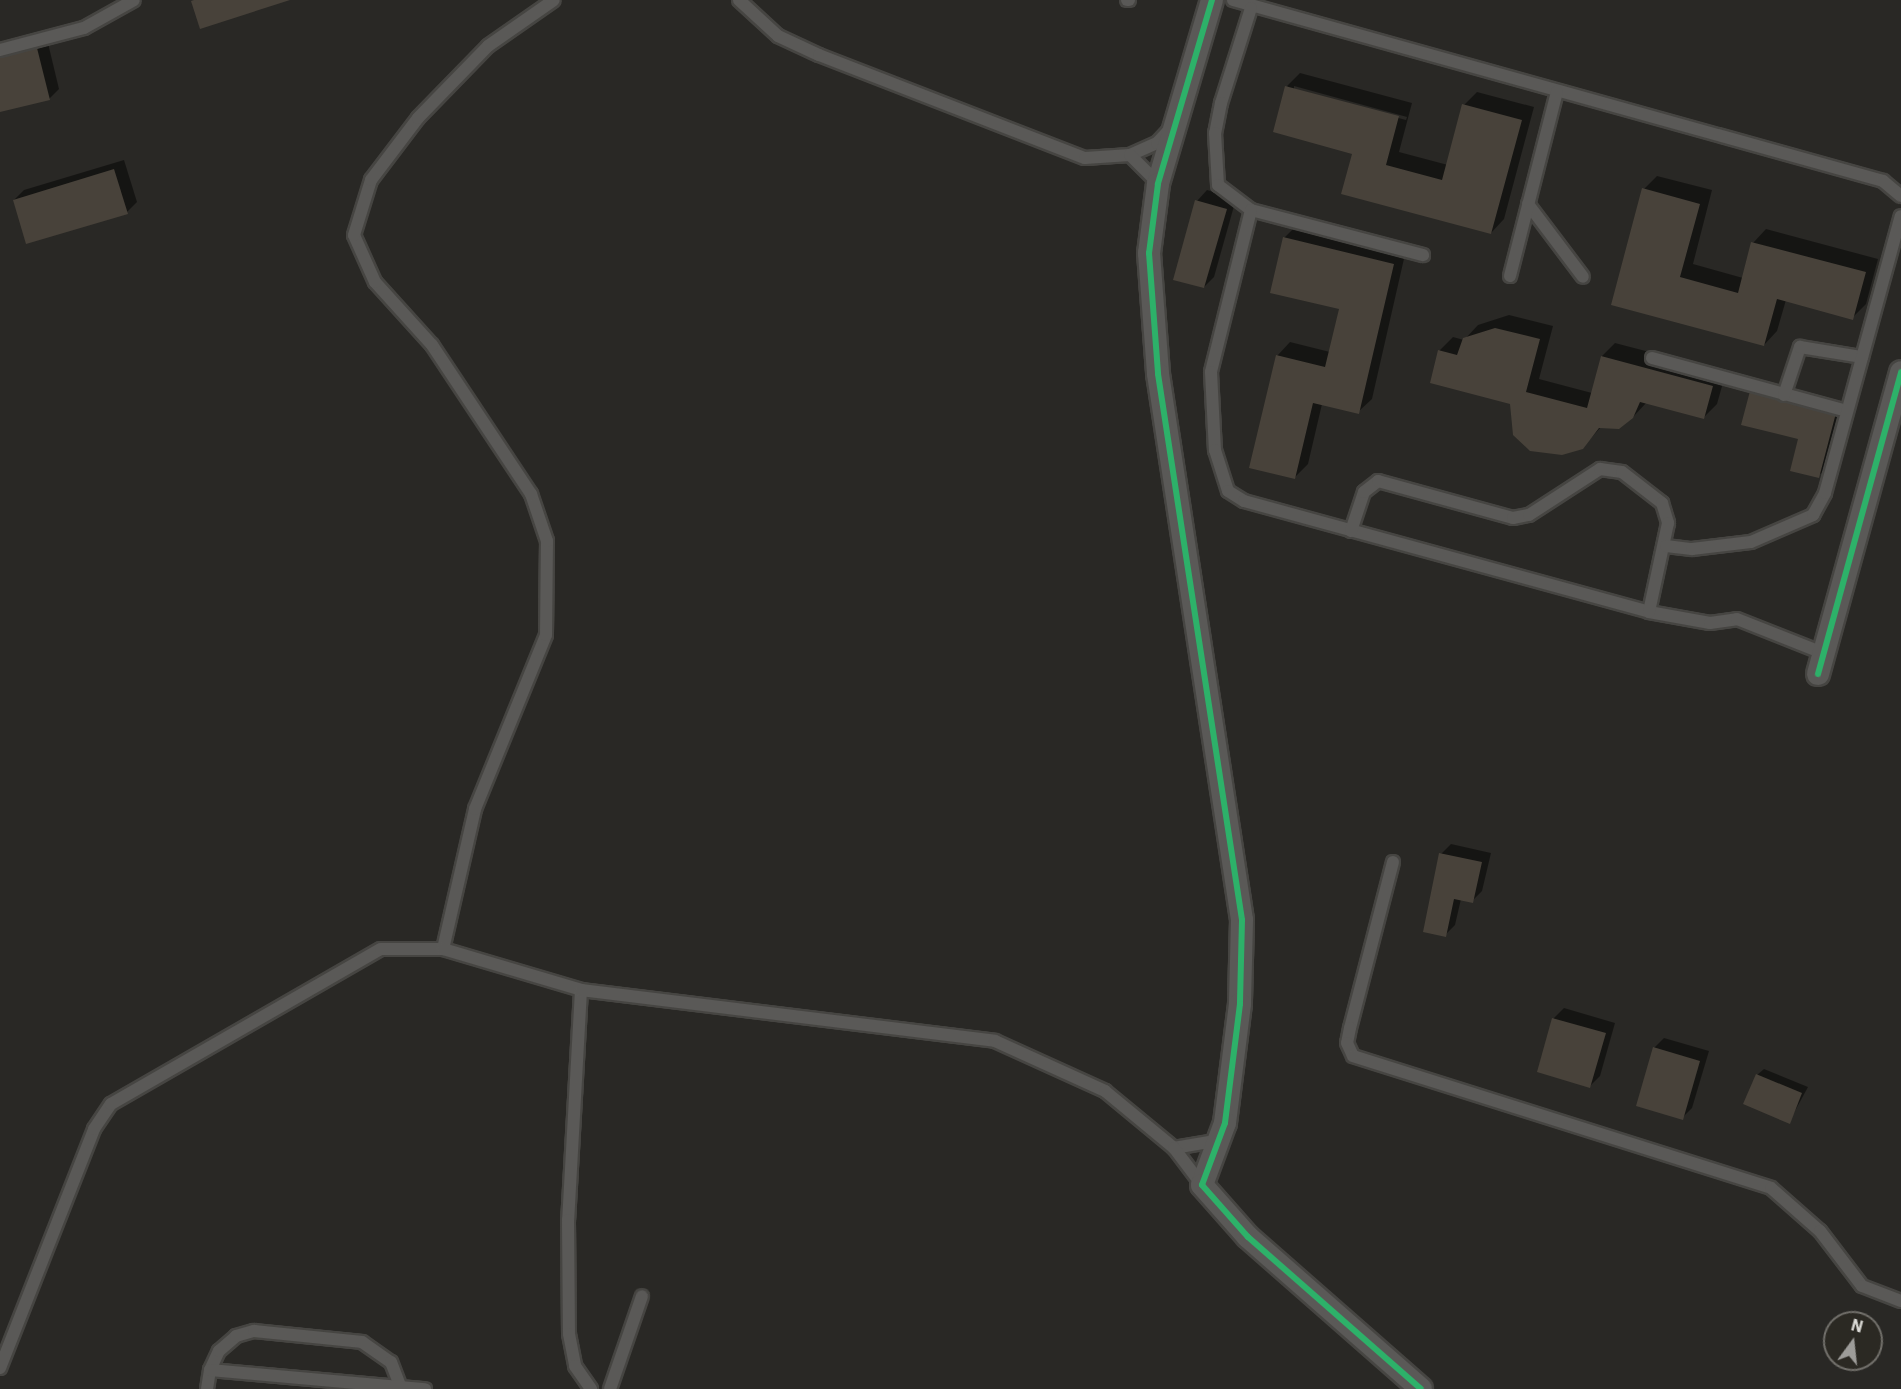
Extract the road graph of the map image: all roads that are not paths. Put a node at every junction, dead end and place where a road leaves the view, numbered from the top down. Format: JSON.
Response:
{"nodes":[{"id":1,"x":134,"y":0,"type":"edge"},
{"id":2,"x":554,"y":0,"type":"edge"},
{"id":3,"x":739,"y":0,"type":"edge"},
{"id":4,"x":1212,"y":0,"type":"edge"},
{"id":5,"x":1233,"y":0,"type":"edge"},
{"id":6,"x":1251,"y":8,"type":"junction"},
{"id":7,"x":0,"y":50,"type":"edge"},
{"id":8,"x":1557,"y":92,"type":"junction"},
{"id":9,"x":1173,"y":124,"type":"junction"},
{"id":10,"x":1130,"y":155,"type":"junction"},
{"id":11,"x":1158,"y":183,"type":"junction"},
{"id":12,"x":1901,"y":196,"type":"edge"},
{"id":13,"x":1528,"y":204,"type":"junction"},
{"id":14,"x":1251,"y":210,"type":"junction"},
{"id":15,"x":1901,"y":216,"type":"edge"},
{"id":16,"x":1423,"y":255,"type":"dead end"},
{"id":17,"x":1510,"y":276,"type":"dead end"},
{"id":18,"x":1583,"y":277,"type":"dead end"},
{"id":19,"x":1862,"y":357,"type":"junction"},
{"id":20,"x":1652,"y":358,"type":"dead end"},
{"id":21,"x":1900,"y":377,"type":"edge"},
{"id":22,"x":1784,"y":395,"type":"junction"},
{"id":23,"x":1846,"y":411,"type":"junction"},
{"id":24,"x":1351,"y":531,"type":"junction"},
{"id":25,"x":1666,"y":546,"type":"junction"},
{"id":26,"x":1649,"y":612,"type":"junction"},
{"id":27,"x":1820,"y":663,"type":"joint"},
{"id":28,"x":1393,"y":862,"type":"dead end"},
{"id":29,"x":443,"y":949,"type":"junction"},
{"id":30,"x":581,"y":990,"type":"junction"},
{"id":31,"x":1215,"y":1141,"type":"junction"},
{"id":32,"x":1174,"y":1148,"type":"junction"},
{"id":33,"x":1202,"y":1185,"type":"junction"},
{"id":34,"x":642,"y":1296,"type":"dead end"},
{"id":35,"x":1901,"y":1301,"type":"edge"},
{"id":36,"x":0,"y":1368,"type":"edge"},
{"id":37,"x":210,"y":1370,"type":"junction"},
{"id":38,"x":400,"y":1385,"type":"junction"},
{"id":39,"x":207,"y":1389,"type":"edge"},
{"id":40,"x":424,"y":1389,"type":"edge"},
{"id":41,"x":591,"y":1389,"type":"edge"},
{"id":42,"x":610,"y":1389,"type":"edge"},
{"id":43,"x":1421,"y":1389,"type":"edge"}],
"edges":[{"from":1,"to":7,"type":"lane"},
{"from":2,"to":29,"type":"lane"},
{"from":3,"to":10,"type":"lane"},
{"from":4,"to":9,"type":"street"},
{"from":5,"to":6,"type":"lane"},
{"from":6,"to":8,"type":"lane"},
{"from":6,"to":14,"type":"lane"},
{"from":8,"to":12,"type":"lane"},
{"from":8,"to":13,"type":"lane"},
{"from":9,"to":10,"type":"lane"},
{"from":9,"to":11,"type":"street"},
{"from":10,"to":11,"type":"lane"},
{"from":11,"to":31,"type":"street"},
{"from":13,"to":17,"type":"lane"},
{"from":13,"to":18,"type":"lane"},
{"from":14,"to":16,"type":"lane"},
{"from":14,"to":24,"type":"lane"},
{"from":15,"to":19,"type":"lane"},
{"from":19,"to":22,"type":"lane"},
{"from":19,"to":23,"type":"lane"},
{"from":20,"to":22,"type":"lane"},
{"from":21,"to":27,"type":"street"},
{"from":22,"to":23,"type":"lane"},
{"from":23,"to":25,"type":"lane"},
{"from":24,"to":25,"type":"lane"},
{"from":24,"to":26,"type":"lane"},
{"from":25,"to":26,"type":"lane"},
{"from":26,"to":27,"type":"lane"},
{"from":28,"to":35,"type":"lane"},
{"from":29,"to":30,"type":"lane"},
{"from":29,"to":36,"type":"lane"},
{"from":30,"to":32,"type":"lane"},
{"from":30,"to":41,"type":"lane"},
{"from":31,"to":32,"type":"lane"},
{"from":31,"to":33,"type":"street"},
{"from":32,"to":33,"type":"lane"},
{"from":33,"to":43,"type":"street"},
{"from":34,"to":42,"type":"lane"},
{"from":37,"to":38,"type":"lane"},
{"from":37,"to":38,"type":"lane"},
{"from":37,"to":39,"type":"lane"},
{"from":38,"to":40,"type":"lane"}]}
